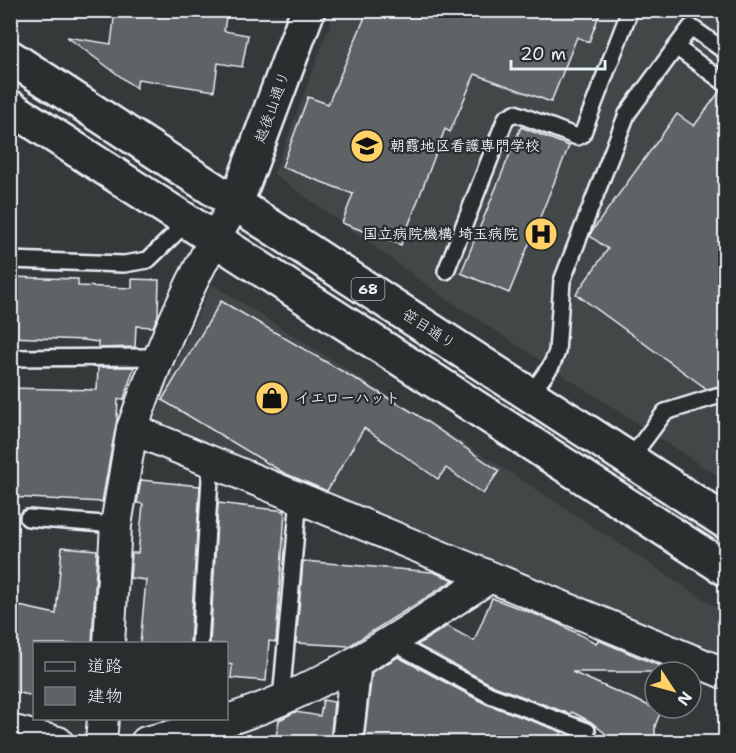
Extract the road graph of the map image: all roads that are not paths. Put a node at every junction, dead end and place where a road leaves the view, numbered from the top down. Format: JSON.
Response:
{"nodes":[{"id":1,"x":308,"y":10,"type":"edge"},
{"id":2,"x":630,"y":10,"type":"edge"},
{"id":3,"x":676,"y":47,"type":"junction"},
{"id":4,"x":726,"y":52,"type":"edge"},
{"id":5,"x":10,"y":57,"type":"edge"},
{"id":6,"x":725,"y":83,"type":"edge"},
{"id":7,"x":10,"y":107,"type":"edge"},
{"id":8,"x":236,"y":203,"type":"junction"},
{"id":9,"x":200,"y":231,"type":"junction"},
{"id":10,"x":10,"y":260,"type":"edge"},
{"id":11,"x":446,"y":271,"type":"dead end"},
{"id":12,"x":10,"y":358,"type":"edge"},
{"id":13,"x":156,"y":361,"type":"junction"},
{"id":14,"x":530,"y":394,"type":"junction"},
{"id":15,"x":717,"y":396,"type":"dead end"},
{"id":16,"x":132,"y":429,"type":"junction"},
{"id":17,"x":630,"y":459,"type":"junction"},
{"id":18,"x":211,"y":462,"type":"junction"},
{"id":19,"x":299,"y":497,"type":"junction"},
{"id":20,"x":28,"y":518,"type":"dead end"},
{"id":21,"x":726,"y":522,"type":"edge"},
{"id":22,"x":116,"y":525,"type":"junction"},
{"id":23,"x":726,"y":569,"type":"edge"},
{"id":24,"x":489,"y":578,"type":"junction"},
{"id":25,"x":390,"y":641,"type":"junction"},
{"id":26,"x":109,"y":642,"type":"edge"},
{"id":27,"x":200,"y":642,"type":"edge"},
{"id":28,"x":356,"y":662,"type":"junction"},
{"id":29,"x":726,"y":674,"type":"edge"},
{"id":30,"x":281,"y":700,"type":"junction"},
{"id":31,"x":228,"y":715,"type":"edge"},
{"id":32,"x":103,"y":720,"type":"edge"},
{"id":33,"x":196,"y":724,"type":"edge"},
{"id":34,"x":10,"y":729,"type":"edge"},
{"id":35,"x":587,"y":730,"type":"dead end"},
{"id":36,"x":58,"y":742,"type":"edge"},
{"id":37,"x":101,"y":742,"type":"edge"},
{"id":38,"x":146,"y":742,"type":"edge"},
{"id":39,"x":347,"y":742,"type":"edge"}],
"edges":[{"from":1,"to":8,"type":"main road","name":"越後山通り"},
{"from":2,"to":11,"type":"lane"},
{"from":3,"to":4,"type":"lane"},
{"from":3,"to":6,"type":"lane"},
{"from":3,"to":14,"type":"lane"},
{"from":5,"to":8,"type":"main road","name":"笹目通り","number":"68"},
{"from":7,"to":9,"type":"main road"},
{"from":8,"to":9,"type":"street"},
{"from":8,"to":14,"type":"main road","name":"笹目通り","number":"68"},
{"from":9,"to":10,"type":"lane"},
{"from":9,"to":13,"type":"street"},
{"from":9,"to":23,"type":"main road"},
{"from":12,"to":13,"type":"lane"},
{"from":13,"to":16,"type":"street"},
{"from":14,"to":17,"type":"main road","name":"笹目通り","number":"68"},
{"from":15,"to":17,"type":"lane"},
{"from":16,"to":18,"type":"street"},
{"from":16,"to":22,"type":"street"},
{"from":17,"to":21,"type":"main road","name":"笹目通り","number":"68"},
{"from":18,"to":19,"type":"street"},
{"from":18,"to":27,"type":"lane"},
{"from":19,"to":24,"type":"street"},
{"from":19,"to":30,"type":"lane"},
{"from":20,"to":22,"type":"lane"},
{"from":22,"to":26,"type":"street"},
{"from":24,"to":25,"type":"street"},
{"from":24,"to":29,"type":"street"},
{"from":25,"to":28,"type":"street"},
{"from":25,"to":35,"type":"lane"},
{"from":28,"to":30,"type":"street"},
{"from":28,"to":39,"type":"street"},
{"from":30,"to":31,"type":"street"},
{"from":32,"to":37,"type":"street"},
{"from":33,"to":38,"type":"street"},
{"from":34,"to":36,"type":"street"}]}
